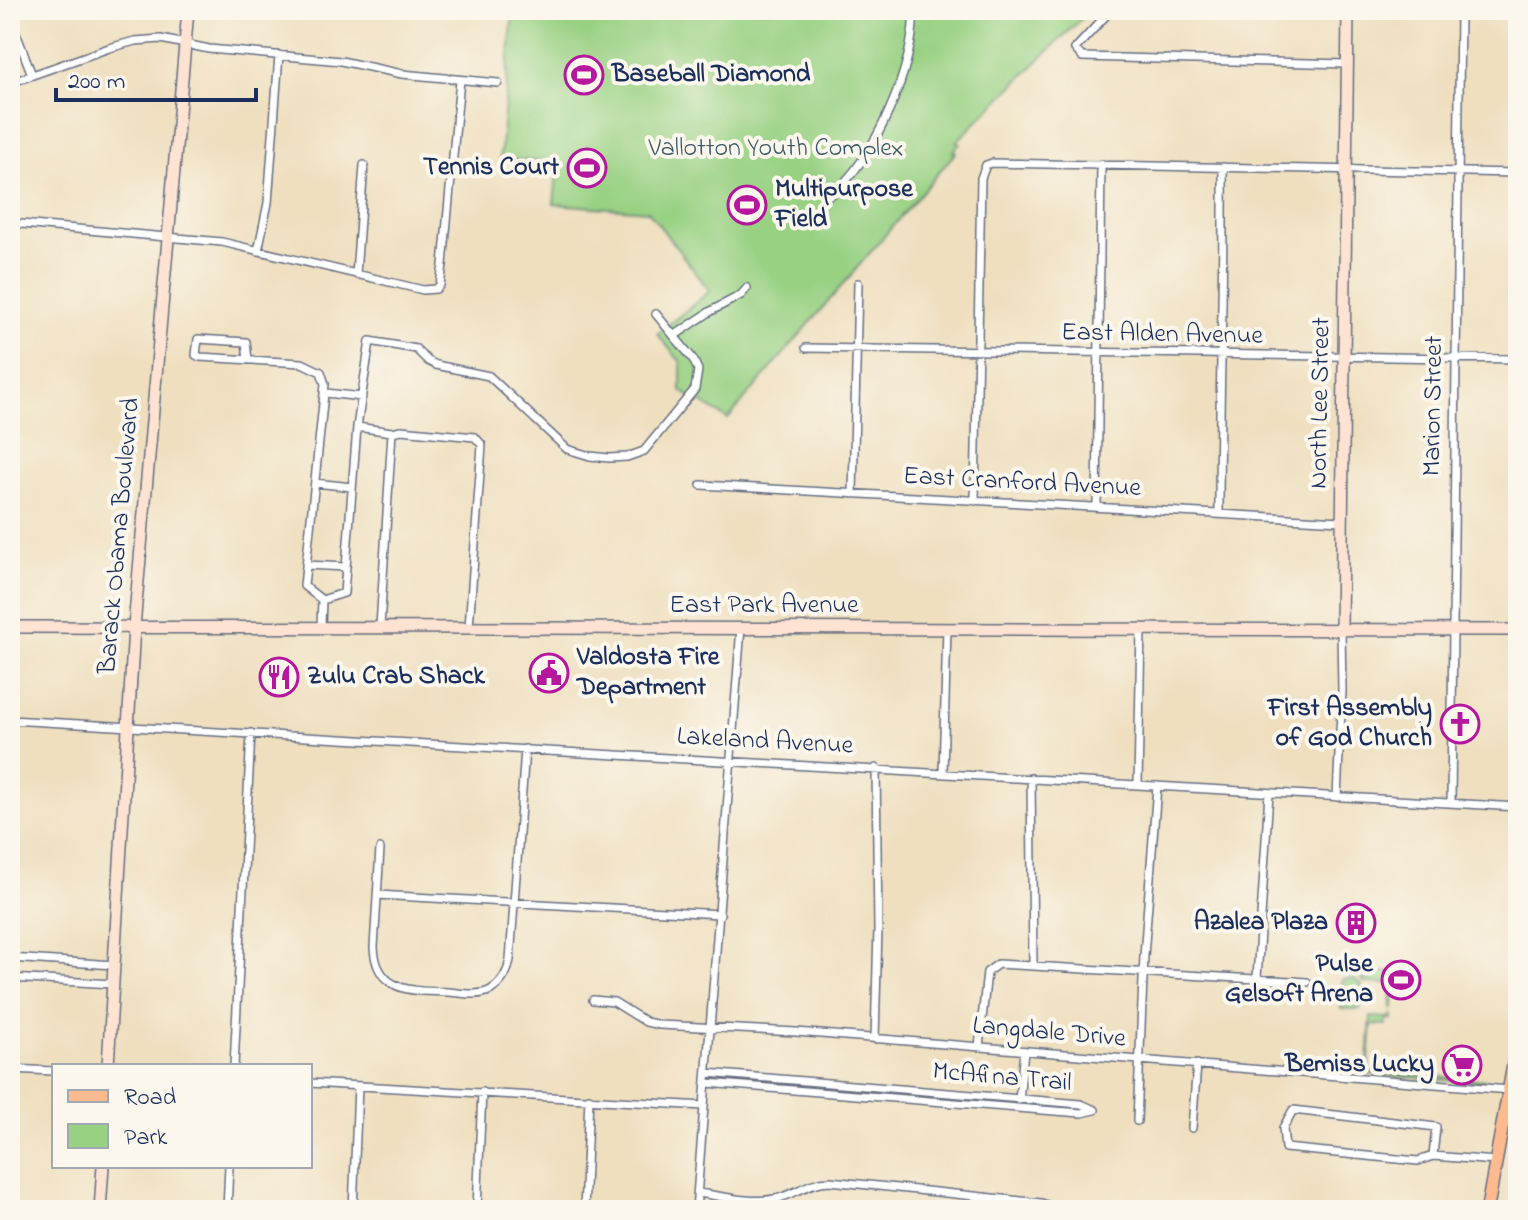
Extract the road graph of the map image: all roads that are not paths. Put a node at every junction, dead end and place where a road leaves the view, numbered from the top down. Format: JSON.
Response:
{"nodes":[{"id":1,"x":188,"y":10,"type":"edge"},
{"id":2,"x":913,"y":10,"type":"edge"},
{"id":3,"x":1111,"y":10,"type":"edge"},
{"id":4,"x":1348,"y":10,"type":"edge"},
{"id":5,"x":1460,"y":10,"type":"edge"},
{"id":6,"x":10,"y":17,"type":"edge"},
{"id":7,"x":186,"y":44,"type":"junction"},
{"id":8,"x":279,"y":55,"type":"junction"},
{"id":9,"x":1347,"y":64,"type":"junction"},
{"id":10,"x":32,"y":75,"type":"junction"},
{"id":11,"x":460,"y":80,"type":"junction"},
{"id":12,"x":10,"y":83,"type":"edge"},
{"id":13,"x":498,"y":83,"type":"dead end"},
{"id":14,"x":10,"y":155,"type":"edge"},
{"id":15,"x":1101,"y":164,"type":"junction"},
{"id":16,"x":364,"y":165,"type":"dead end"},
{"id":17,"x":1223,"y":167,"type":"junction"},
{"id":18,"x":1346,"y":170,"type":"junction"},
{"id":19,"x":1457,"y":171,"type":"junction"},
{"id":20,"x":1518,"y":173,"type":"edge"},
{"id":21,"x":830,"y":195,"type":"dead end"},
{"id":22,"x":10,"y":221,"type":"edge"},
{"id":23,"x":169,"y":237,"type":"junction"},
{"id":24,"x":258,"y":251,"type":"junction"},
{"id":25,"x":356,"y":274,"type":"junction"},
{"id":26,"x":858,"y":283,"type":"dead end"},
{"id":27,"x":747,"y":288,"type":"dead end"},
{"id":28,"x":656,"y":314,"type":"dead end"},
{"id":29,"x":674,"y":336,"type":"junction"},
{"id":30,"x":806,"y":348,"type":"dead end"},
{"id":31,"x":856,"y":349,"type":"junction"},
{"id":32,"x":978,"y":351,"type":"junction"},
{"id":33,"x":1099,"y":354,"type":"junction"},
{"id":34,"x":1222,"y":356,"type":"junction"},
{"id":35,"x":1343,"y":357,"type":"junction"},
{"id":36,"x":1455,"y":358,"type":"junction"},
{"id":37,"x":1518,"y":359,"type":"edge"},
{"id":38,"x":248,"y":360,"type":"junction"},
{"id":39,"x":326,"y":393,"type":"junction"},
{"id":40,"x":362,"y":397,"type":"junction"},
{"id":41,"x":357,"y":427,"type":"junction"},
{"id":42,"x":392,"y":432,"type":"junction"},
{"id":43,"x":315,"y":483,"type":"junction"},
{"id":44,"x":701,"y":485,"type":"dead end"},
{"id":45,"x":352,"y":487,"type":"junction"},
{"id":46,"x":853,"y":494,"type":"junction"},
{"id":47,"x":975,"y":501,"type":"junction"},
{"id":48,"x":1097,"y":507,"type":"junction"},
{"id":49,"x":1219,"y":514,"type":"junction"},
{"id":50,"x":1341,"y":521,"type":"junction"},
{"id":51,"x":306,"y":565,"type":"junction"},
{"id":52,"x":346,"y":567,"type":"junction"},
{"id":53,"x":322,"y":600,"type":"junction"},
{"id":54,"x":321,"y":626,"type":"junction"},
{"id":55,"x":10,"y":627,"type":"edge"},
{"id":56,"x":134,"y":627,"type":"junction"},
{"id":57,"x":380,"y":627,"type":"junction"},
{"id":58,"x":469,"y":627,"type":"junction"},
{"id":59,"x":741,"y":627,"type":"junction"},
{"id":60,"x":947,"y":628,"type":"junction"},
{"id":61,"x":1141,"y":629,"type":"junction"},
{"id":62,"x":1341,"y":630,"type":"junction"},
{"id":63,"x":1452,"y":630,"type":"junction"},
{"id":64,"x":1518,"y":630,"type":"edge"},
{"id":65,"x":10,"y":720,"type":"edge"},
{"id":66,"x":127,"y":726,"type":"junction"},
{"id":67,"x":251,"y":733,"type":"junction"},
{"id":68,"x":525,"y":749,"type":"junction"},
{"id":69,"x":732,"y":760,"type":"junction"},
{"id":70,"x":876,"y":768,"type":"junction"},
{"id":71,"x":943,"y":773,"type":"junction"},
{"id":72,"x":1031,"y":778,"type":"junction"},
{"id":73,"x":1138,"y":785,"type":"junction"},
{"id":74,"x":1157,"y":786,"type":"junction"},
{"id":75,"x":1269,"y":793,"type":"junction"},
{"id":76,"x":1337,"y":797,"type":"junction"},
{"id":77,"x":1451,"y":803,"type":"junction"},
{"id":78,"x":1518,"y":807,"type":"edge"},
{"id":79,"x":380,"y":849,"type":"dead end"},
{"id":80,"x":377,"y":895,"type":"junction"},
{"id":81,"x":516,"y":903,"type":"junction"},
{"id":82,"x":720,"y":914,"type":"junction"},
{"id":83,"x":10,"y":958,"type":"edge"},
{"id":84,"x":1033,"y":964,"type":"junction"},
{"id":85,"x":114,"y":965,"type":"junction"},
{"id":86,"x":1143,"y":972,"type":"junction"},
{"id":87,"x":10,"y":978,"type":"edge"},
{"id":88,"x":1257,"y":978,"type":"junction"},
{"id":89,"x":1307,"y":982,"type":"dead end"},
{"id":90,"x":113,"y":984,"type":"junction"},
{"id":91,"x":593,"y":1000,"type":"dead end"},
{"id":92,"x":710,"y":1029,"type":"junction"},
{"id":93,"x":875,"y":1039,"type":"junction"},
{"id":94,"x":979,"y":1047,"type":"junction"},
{"id":95,"x":1517,"y":1047,"type":"edge"},
{"id":96,"x":1024,"y":1051,"type":"junction"},
{"id":97,"x":1140,"y":1060,"type":"junction"},
{"id":98,"x":108,"y":1064,"type":"edge"},
{"id":99,"x":234,"y":1064,"type":"edge"},
{"id":100,"x":1197,"y":1064,"type":"junction"},
{"id":101,"x":10,"y":1069,"type":"edge"},
{"id":102,"x":52,"y":1071,"type":"edge"},
{"id":103,"x":707,"y":1073,"type":"junction"},
{"id":104,"x":755,"y":1077,"type":"junction"},
{"id":105,"x":795,"y":1080,"type":"junction"},
{"id":106,"x":312,"y":1083,"type":"edge"},
{"id":107,"x":707,"y":1083,"type":"junction"},
{"id":108,"x":833,"y":1083,"type":"junction"},
{"id":109,"x":358,"y":1086,"type":"junction"},
{"id":110,"x":755,"y":1087,"type":"junction"},
{"id":111,"x":873,"y":1087,"type":"junction"},
{"id":112,"x":794,"y":1090,"type":"junction"},
{"id":113,"x":912,"y":1090,"type":"junction"},
{"id":114,"x":1509,"y":1090,"type":"junction"},
{"id":115,"x":482,"y":1092,"type":"junction"},
{"id":116,"x":833,"y":1093,"type":"junction"},
{"id":117,"x":872,"y":1096,"type":"junction"},
{"id":118,"x":989,"y":1096,"type":"junction"},
{"id":119,"x":589,"y":1098,"type":"junction"},
{"id":120,"x":911,"y":1099,"type":"junction"},
{"id":121,"x":1019,"y":1099,"type":"junction"},
{"id":122,"x":1056,"y":1102,"type":"junction"},
{"id":123,"x":704,"y":1106,"type":"junction"},
{"id":124,"x":988,"y":1106,"type":"junction"},
{"id":125,"x":1018,"y":1108,"type":"junction"},
{"id":126,"x":1055,"y":1111,"type":"junction"},
{"id":127,"x":1137,"y":1121,"type":"dead end"},
{"id":128,"x":1192,"y":1128,"type":"dead end"},
{"id":129,"x":1433,"y":1156,"type":"junction"},
{"id":130,"x":1496,"y":1161,"type":"junction"},
{"id":131,"x":103,"y":1168,"type":"edge"},
{"id":132,"x":229,"y":1168,"type":"edge"},
{"id":133,"x":698,"y":1193,"type":"junction"},
{"id":134,"x":100,"y":1210,"type":"edge"},
{"id":135,"x":227,"y":1210,"type":"edge"},
{"id":136,"x":353,"y":1210,"type":"edge"},
{"id":137,"x":477,"y":1210,"type":"edge"},
{"id":138,"x":584,"y":1210,"type":"edge"},
{"id":139,"x":696,"y":1210,"type":"edge"},
{"id":140,"x":1060,"y":1210,"type":"edge"},
{"id":141,"x":1487,"y":1210,"type":"edge"}],
"edges":[{"from":1,"to":7,"type":"main road","name":"Barack Obama Boulevard"},
{"from":2,"to":21,"type":"street"},
{"from":3,"to":9,"type":"street"},
{"from":4,"to":9,"type":"main road","name":"North Lee Street"},
{"from":5,"to":19,"type":"street","name":"Marion Street"},
{"from":6,"to":10,"type":"street"},
{"from":7,"to":8,"type":"street"},
{"from":7,"to":10,"type":"street"},
{"from":7,"to":23,"type":"main road","name":"Barack Obama Boulevard"},
{"from":8,"to":11,"type":"street"},
{"from":8,"to":24,"type":"street"},
{"from":9,"to":18,"type":"main road","name":"North Lee Street"},
{"from":10,"to":12,"type":"street"},
{"from":11,"to":13,"type":"street"},
{"from":11,"to":25,"type":"street"},
{"from":14,"to":22,"type":"street"},
{"from":15,"to":17,"type":"street"},
{"from":15,"to":32,"type":"street"},
{"from":15,"to":33,"type":"street"},
{"from":16,"to":25,"type":"street"},
{"from":17,"to":18,"type":"street"},
{"from":17,"to":34,"type":"street"},
{"from":18,"to":19,"type":"street"},
{"from":18,"to":35,"type":"main road","name":"North Lee Street"},
{"from":19,"to":20,"type":"street"},
{"from":19,"to":36,"type":"street","name":"Marion Street"},
{"from":22,"to":23,"type":"street"},
{"from":23,"to":24,"type":"street"},
{"from":23,"to":56,"type":"main road","name":"Barack Obama Boulevard"},
{"from":24,"to":25,"type":"street"},
{"from":26,"to":31,"type":"street"},
{"from":27,"to":29,"type":"street"},
{"from":28,"to":29,"type":"street"},
{"from":29,"to":40,"type":"street"},
{"from":30,"to":31,"type":"street","name":"East Alden Avenue"},
{"from":31,"to":32,"type":"street","name":"East Alden Avenue"},
{"from":31,"to":46,"type":"street"},
{"from":32,"to":33,"type":"street","name":"East Alden Avenue"},
{"from":32,"to":47,"type":"street"},
{"from":33,"to":34,"type":"street","name":"East Alden Avenue"},
{"from":33,"to":48,"type":"street"},
{"from":34,"to":35,"type":"street","name":"East Alden Avenue"},
{"from":34,"to":49,"type":"street"},
{"from":35,"to":36,"type":"street","name":"East Alden Avenue"},
{"from":35,"to":50,"type":"main road","name":"North Lee Street"},
{"from":36,"to":37,"type":"street","name":"East Alden Avenue"},
{"from":36,"to":63,"type":"street","name":"Marion Street"},
{"from":38,"to":38,"type":"street"},
{"from":38,"to":39,"type":"street"},
{"from":39,"to":40,"type":"street"},
{"from":39,"to":43,"type":"street"},
{"from":40,"to":41,"type":"street"},
{"from":41,"to":42,"type":"street"},
{"from":41,"to":45,"type":"street"},
{"from":42,"to":57,"type":"street"},
{"from":42,"to":58,"type":"street"},
{"from":43,"to":45,"type":"street"},
{"from":43,"to":51,"type":"street"},
{"from":44,"to":46,"type":"street","name":"East Cranford Avenue"},
{"from":45,"to":52,"type":"street"},
{"from":46,"to":47,"type":"street","name":"East Cranford Avenue"},
{"from":47,"to":48,"type":"street","name":"East Cranford Avenue"},
{"from":48,"to":49,"type":"street","name":"East Cranford Avenue"},
{"from":49,"to":50,"type":"street","name":"East Cranford Avenue"},
{"from":50,"to":62,"type":"main road","name":"North Lee Street"},
{"from":51,"to":52,"type":"street"},
{"from":51,"to":53,"type":"street"},
{"from":52,"to":53,"type":"street"},
{"from":53,"to":54,"type":"street"},
{"from":54,"to":56,"type":"main road","name":"East Park Avenue"},
{"from":54,"to":57,"type":"main road","name":"East Park Avenue"},
{"from":55,"to":56,"type":"main road","name":"East Park Avenue"},
{"from":56,"to":66,"type":"main road","name":"Barack Obama Boulevard"},
{"from":57,"to":58,"type":"main road","name":"East Park Avenue"},
{"from":58,"to":59,"type":"main road","name":"East Park Avenue"},
{"from":59,"to":60,"type":"main road","name":"East Park Avenue"},
{"from":59,"to":69,"type":"street"},
{"from":60,"to":61,"type":"main road","name":"East Park Avenue"},
{"from":60,"to":71,"type":"street"},
{"from":61,"to":62,"type":"main road","name":"East Park Avenue"},
{"from":61,"to":73,"type":"street"},
{"from":62,"to":63,"type":"main road","name":"East Park Avenue"},
{"from":62,"to":76,"type":"street","name":"North Lee Street"},
{"from":63,"to":64,"type":"main road","name":"East Park Avenue"},
{"from":63,"to":77,"type":"street","name":"Marion Street"},
{"from":65,"to":66,"type":"street","name":"Lakeland Avenue"},
{"from":66,"to":67,"type":"street","name":"Lakeland Avenue"},
{"from":66,"to":85,"type":"main road","name":"Barack Obama Boulevard"},
{"from":67,"to":68,"type":"street","name":"Lakeland Avenue"},
{"from":67,"to":99,"type":"street"},
{"from":68,"to":69,"type":"street","name":"Lakeland Avenue"},
{"from":68,"to":81,"type":"street"},
{"from":69,"to":70,"type":"street","name":"Lakeland Avenue"},
{"from":69,"to":82,"type":"street"},
{"from":70,"to":71,"type":"street","name":"Lakeland Avenue"},
{"from":70,"to":93,"type":"street"},
{"from":71,"to":72,"type":"street","name":"Lakeland Avenue"},
{"from":72,"to":73,"type":"street","name":"Lakeland Avenue"},
{"from":72,"to":84,"type":"street"},
{"from":73,"to":74,"type":"street","name":"Lakeland Avenue"},
{"from":74,"to":75,"type":"street","name":"Lakeland Avenue"},
{"from":74,"to":86,"type":"street"},
{"from":75,"to":76,"type":"street","name":"Lakeland Avenue"},
{"from":75,"to":88,"type":"street"},
{"from":76,"to":77,"type":"street","name":"Lakeland Avenue"},
{"from":77,"to":78,"type":"street","name":"Lakeland Avenue"},
{"from":79,"to":80,"type":"street"},
{"from":80,"to":81,"type":"street"},
{"from":80,"to":81,"type":"street"},
{"from":81,"to":82,"type":"street"},
{"from":82,"to":92,"type":"street"},
{"from":83,"to":85,"type":"street"},
{"from":84,"to":86,"type":"street"},
{"from":84,"to":94,"type":"street"},
{"from":85,"to":90,"type":"main road","name":"Barack Obama Boulevard"},
{"from":86,"to":88,"type":"street"},
{"from":86,"to":97,"type":"street"},
{"from":87,"to":90,"type":"street"},
{"from":88,"to":89,"type":"street"},
{"from":90,"to":98,"type":"main road","name":"Barack Obama Boulevard"},
{"from":91,"to":92,"type":"street","name":"Langdale Drive"},
{"from":92,"to":93,"type":"street","name":"Langdale Drive"},
{"from":92,"to":103,"type":"street"},
{"from":93,"to":94,"type":"street","name":"Langdale Drive"},
{"from":94,"to":96,"type":"street","name":"Langdale Drive"},
{"from":95,"to":114,"type":"main road"},
{"from":96,"to":97,"type":"street","name":"Langdale Drive"},
{"from":96,"to":121,"type":"street"},
{"from":97,"to":100,"type":"street","name":"Langdale Drive"},
{"from":97,"to":127,"type":"street"},
{"from":100,"to":114,"type":"street","name":"Langdale Drive"},
{"from":100,"to":128,"type":"street"},
{"from":101,"to":102,"type":"street"},
{"from":103,"to":104,"type":"street","name":"McAfina Trail"},
{"from":103,"to":107,"type":"street"},
{"from":104,"to":105,"type":"street","name":"McAfina Trail"},
{"from":104,"to":110,"type":"street"},
{"from":105,"to":108,"type":"street","name":"McAfina Trail"},
{"from":105,"to":112,"type":"street"},
{"from":106,"to":109,"type":"street"},
{"from":107,"to":110,"type":"street","name":"McAfina Trail"},
{"from":107,"to":123,"type":"street"},
{"from":108,"to":111,"type":"street","name":"McAfina Trail"},
{"from":108,"to":116,"type":"street"},
{"from":109,"to":115,"type":"street"},
{"from":109,"to":136,"type":"street"},
{"from":110,"to":112,"type":"street","name":"McAfina Trail"},
{"from":111,"to":113,"type":"street","name":"McAfina Trail"},
{"from":111,"to":117,"type":"street"},
{"from":112,"to":116,"type":"street","name":"McAfina Trail"},
{"from":113,"to":118,"type":"street","name":"McAfina Trail"},
{"from":113,"to":120,"type":"street"},
{"from":114,"to":130,"type":"main road"},
{"from":115,"to":119,"type":"street"},
{"from":115,"to":137,"type":"street"},
{"from":116,"to":117,"type":"street","name":"McAfina Trail"},
{"from":117,"to":120,"type":"street","name":"McAfina Trail"},
{"from":118,"to":121,"type":"street","name":"McAfina Trail"},
{"from":118,"to":124,"type":"street"},
{"from":119,"to":123,"type":"street"},
{"from":119,"to":138,"type":"street"},
{"from":120,"to":124,"type":"street","name":"McAfina Trail"},
{"from":121,"to":122,"type":"street","name":"McAfina Trail"},
{"from":121,"to":125,"type":"street"},
{"from":122,"to":126,"type":"street"},
{"from":122,"to":126,"type":"street","name":"McAfina Trail"},
{"from":123,"to":133,"type":"street"},
{"from":124,"to":125,"type":"street","name":"McAfina Trail"},
{"from":125,"to":126,"type":"street","name":"McAfina Trail"},
{"from":129,"to":129,"type":"street"},
{"from":129,"to":130,"type":"street"},
{"from":130,"to":141,"type":"main road"},
{"from":131,"to":134,"type":"main road"},
{"from":132,"to":135,"type":"street"},
{"from":133,"to":139,"type":"street"},
{"from":133,"to":140,"type":"street"}]}
